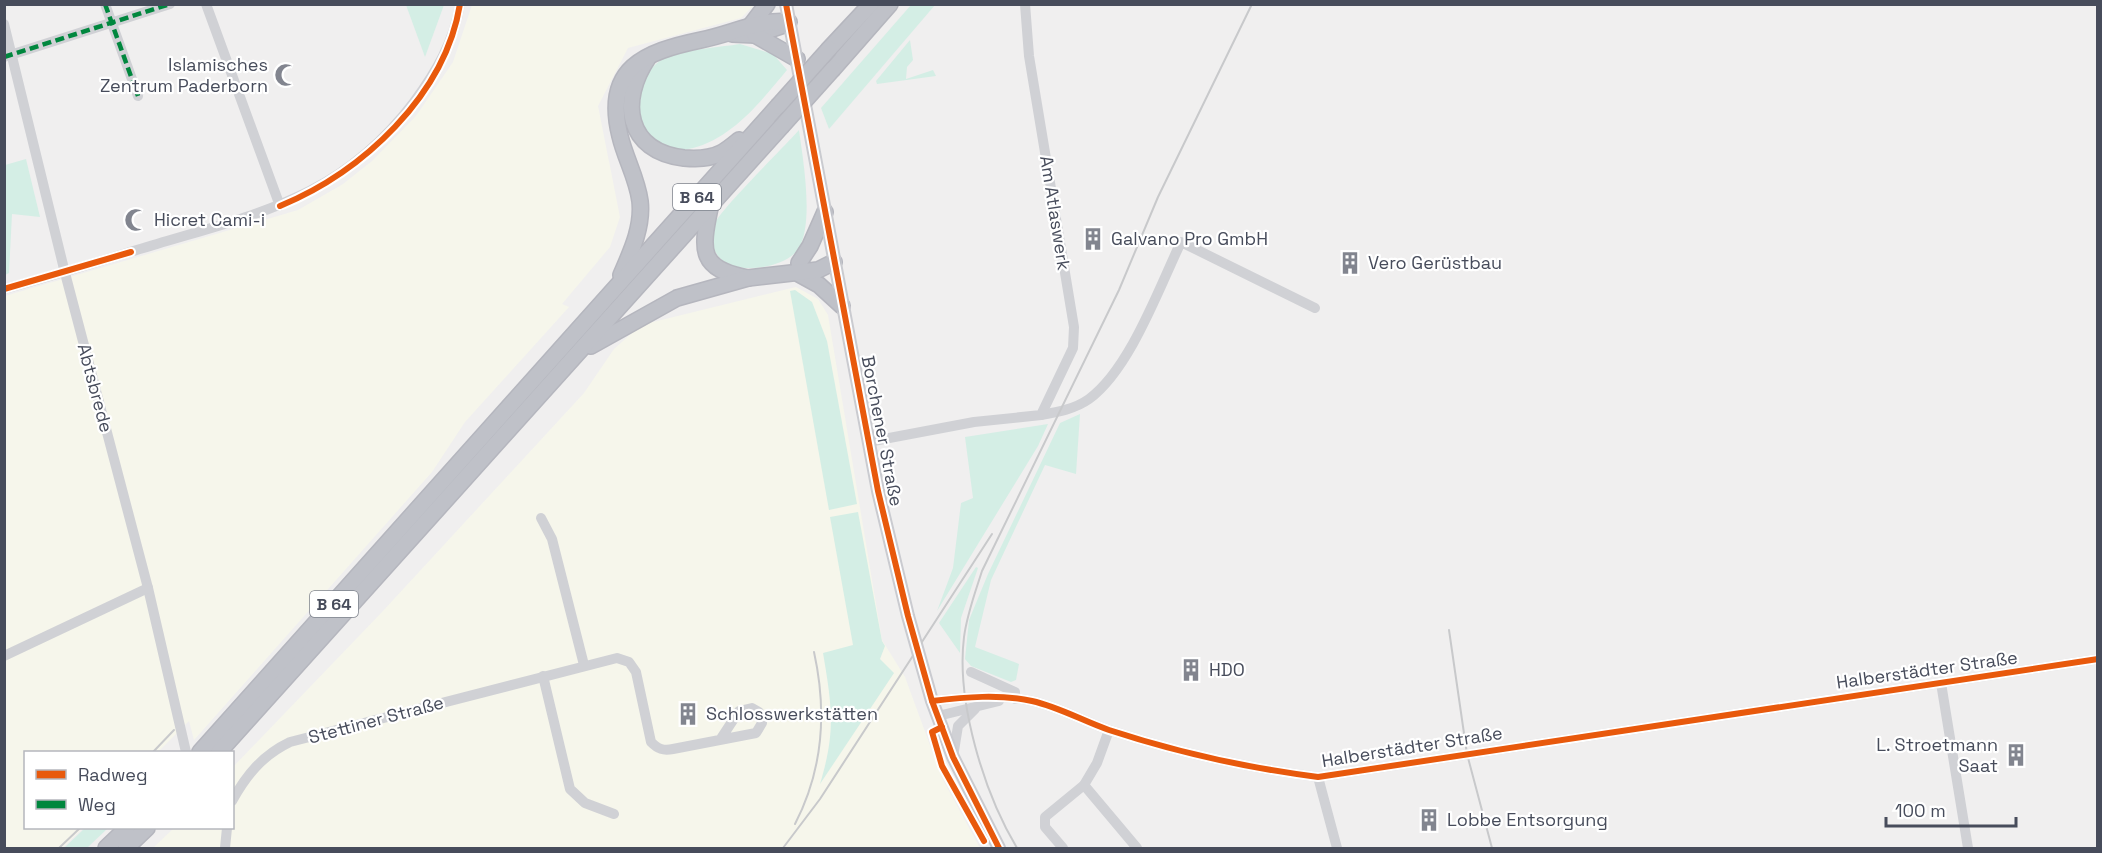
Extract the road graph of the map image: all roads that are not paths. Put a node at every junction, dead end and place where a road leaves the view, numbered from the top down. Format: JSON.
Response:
{"nodes":[{"id":1,"x":105,"y":4,"type":"edge"},
{"id":2,"x":170,"y":4,"type":"edge"},
{"id":3,"x":206,"y":4,"type":"edge"},
{"id":4,"x":460,"y":4,"type":"edge"},
{"id":5,"x":766,"y":4,"type":"edge"},
{"id":6,"x":786,"y":4,"type":"edge"},
{"id":7,"x":871,"y":4,"type":"edge"},
{"id":8,"x":890,"y":4,"type":"edge"},
{"id":9,"x":1025,"y":4,"type":"edge"},
{"id":10,"x":789,"y":22,"type":"junction"},
{"id":11,"x":4,"y":24,"type":"edge"},
{"id":12,"x":112,"y":25,"type":"junction"},
{"id":13,"x":753,"y":30,"type":"junction"},
{"id":14,"x":650,"y":55,"type":"junction"},
{"id":15,"x":8,"y":56,"type":"edge"},
{"id":16,"x":797,"y":59,"type":"junction"},
{"id":17,"x":138,"y":96,"type":"dead end"},
{"id":18,"x":778,"y":106,"type":"junction"},
{"id":19,"x":711,"y":205,"type":"junction"},
{"id":20,"x":280,"y":206,"type":"junction"},
{"id":21,"x":825,"y":212,"type":"junction"},
{"id":22,"x":834,"y":262,"type":"junction"},
{"id":23,"x":799,"y":268,"type":"junction"},
{"id":24,"x":65,"y":273,"type":"junction"},
{"id":25,"x":748,"y":278,"type":"junction"},
{"id":26,"x":616,"y":288,"type":"junction"},
{"id":27,"x":4,"y":289,"type":"edge"},
{"id":28,"x":842,"y":306,"type":"junction"},
{"id":29,"x":1315,"y":308,"type":"dead end"},
{"id":30,"x":575,"y":356,"type":"junction"},
{"id":31,"x":1041,"y":415,"type":"junction"},
{"id":32,"x":868,"y":442,"type":"junction"},
{"id":33,"x":541,"y":518,"type":"dead end"},
{"id":34,"x":148,"y":588,"type":"junction"},
{"id":35,"x":4,"y":656,"type":"edge"},
{"id":36,"x":2097,"y":658,"type":"edge"},
{"id":37,"x":585,"y":665,"type":"junction"},
{"id":38,"x":971,"y":672,"type":"dead end"},
{"id":39,"x":543,"y":676,"type":"junction"},
{"id":40,"x":1941,"y":683,"type":"junction"},
{"id":41,"x":1011,"y":699,"type":"junction"},
{"id":42,"x":932,"y":701,"type":"junction"},
{"id":43,"x":975,"y":709,"type":"junction"},
{"id":44,"x":938,"y":716,"type":"junction"},
{"id":45,"x":1109,"y":730,"type":"junction"},
{"id":46,"x":720,"y":740,"type":"dead end"},
{"id":47,"x":186,"y":751,"type":"edge"},
{"id":48,"x":202,"y":751,"type":"edge"},
{"id":49,"x":221,"y":751,"type":"edge"},
{"id":50,"x":953,"y":757,"type":"junction"},
{"id":51,"x":1318,"y":777,"type":"junction"},
{"id":52,"x":1084,"y":785,"type":"junction"},
{"id":53,"x":234,"y":798,"type":"edge"},
{"id":54,"x":614,"y":814,"type":"dead end"},
{"id":55,"x":126,"y":829,"type":"edge"},
{"id":56,"x":146,"y":829,"type":"edge"},
{"id":57,"x":227,"y":829,"type":"edge"},
{"id":58,"x":106,"y":849,"type":"edge"},
{"id":59,"x":126,"y":849,"type":"edge"},
{"id":60,"x":225,"y":849,"type":"edge"},
{"id":61,"x":999,"y":849,"type":"edge"},
{"id":62,"x":1063,"y":849,"type":"edge"},
{"id":63,"x":1137,"y":849,"type":"edge"},
{"id":64,"x":1337,"y":849,"type":"edge"},
{"id":65,"x":1968,"y":849,"type":"edge"}],
"edges":[{"from":1,"to":12,"type":"street"},
{"from":2,"to":12,"type":"street"},
{"from":3,"to":20,"type":"street"},
{"from":4,"to":20,"type":"street"},
{"from":5,"to":13,"type":"highway"},
{"from":6,"to":10,"type":"main road","name":"Borchener Straße"},
{"from":7,"to":18,"type":"highway","number":"B 64","bridge":true},
{"from":8,"to":19,"type":"highway","number":"B 64","bridge":true},
{"from":9,"to":31,"type":"street","name":"Am Atlaswerk"},
{"from":10,"to":13,"type":"highway"},
{"from":10,"to":16,"type":"main road","name":"Borchener Straße"},
{"from":11,"to":15,"type":"street","name":"Abtsbrede"},
{"from":12,"to":15,"type":"street"},
{"from":12,"to":17,"type":"street"},
{"from":13,"to":14,"type":"highway"},
{"from":13,"to":16,"type":"highway"},
{"from":14,"to":18,"type":"highway"},
{"from":14,"to":26,"type":"highway"},
{"from":15,"to":24,"type":"street","name":"Abtsbrede"},
{"from":16,"to":21,"type":"main road","name":"Borchener Straße"},
{"from":18,"to":26,"type":"highway","number":"B 64"},
{"from":19,"to":25,"type":"highway"},
{"from":19,"to":30,"type":"highway","number":"B 64"},
{"from":20,"to":24,"type":"street"},
{"from":21,"to":22,"type":"main road","name":"Borchener Straße"},
{"from":21,"to":23,"type":"highway"},
{"from":22,"to":23,"type":"highway"},
{"from":22,"to":28,"type":"main road","name":"Borchener Straße"},
{"from":23,"to":25,"type":"highway"},
{"from":23,"to":28,"type":"highway"},
{"from":24,"to":27,"type":"street"},
{"from":24,"to":34,"type":"street","name":"Abtsbrede"},
{"from":25,"to":30,"type":"highway"},
{"from":26,"to":48,"type":"highway","number":"B 64"},
{"from":28,"to":32,"type":"main road","name":"Borchener Straße"},
{"from":29,"to":31,"type":"street"},
{"from":30,"to":49,"type":"highway","number":"B 64"},
{"from":31,"to":32,"type":"street"},
{"from":32,"to":42,"type":"main road","name":"Borchener Straße"},
{"from":33,"to":37,"type":"street"},
{"from":34,"to":35,"type":"street"},
{"from":34,"to":47,"type":"street","name":"Abtsbrede"},
{"from":36,"to":40,"type":"street","name":"Halberstädter Straße"},
{"from":37,"to":39,"type":"street","name":"Stettiner Straße"},
{"from":37,"to":46,"type":"street","name":"Stettiner Straße"},
{"from":38,"to":41,"type":"street","name":"Halberstädter Straße"},
{"from":39,"to":53,"type":"street","name":"Stettiner Straße"},
{"from":39,"to":54,"type":"street"},
{"from":40,"to":51,"type":"street","name":"Halberstädter Straße"},
{"from":40,"to":65,"type":"street","name":"Halberstädter Straße"},
{"from":41,"to":42,"type":"street","name":"Halberstädter Straße"},
{"from":41,"to":43,"type":"street"},
{"from":41,"to":45,"type":"street","name":"Halberstädter Straße"},
{"from":42,"to":44,"type":"main road","name":"Borchener Straße"},
{"from":43,"to":44,"type":"street"},
{"from":43,"to":50,"type":"street"},
{"from":44,"to":50,"type":"main road","name":"Borchener Straße"},
{"from":45,"to":51,"type":"street","name":"Halberstädter Straße"},
{"from":45,"to":52,"type":"street"},
{"from":50,"to":61,"type":"main road","name":"Borchener Straße"},
{"from":51,"to":64,"type":"street"},
{"from":52,"to":62,"type":"street"},
{"from":52,"to":63,"type":"street"},
{"from":55,"to":58,"type":"highway"},
{"from":56,"to":59,"type":"highway"},
{"from":57,"to":60,"type":"street"}]}
